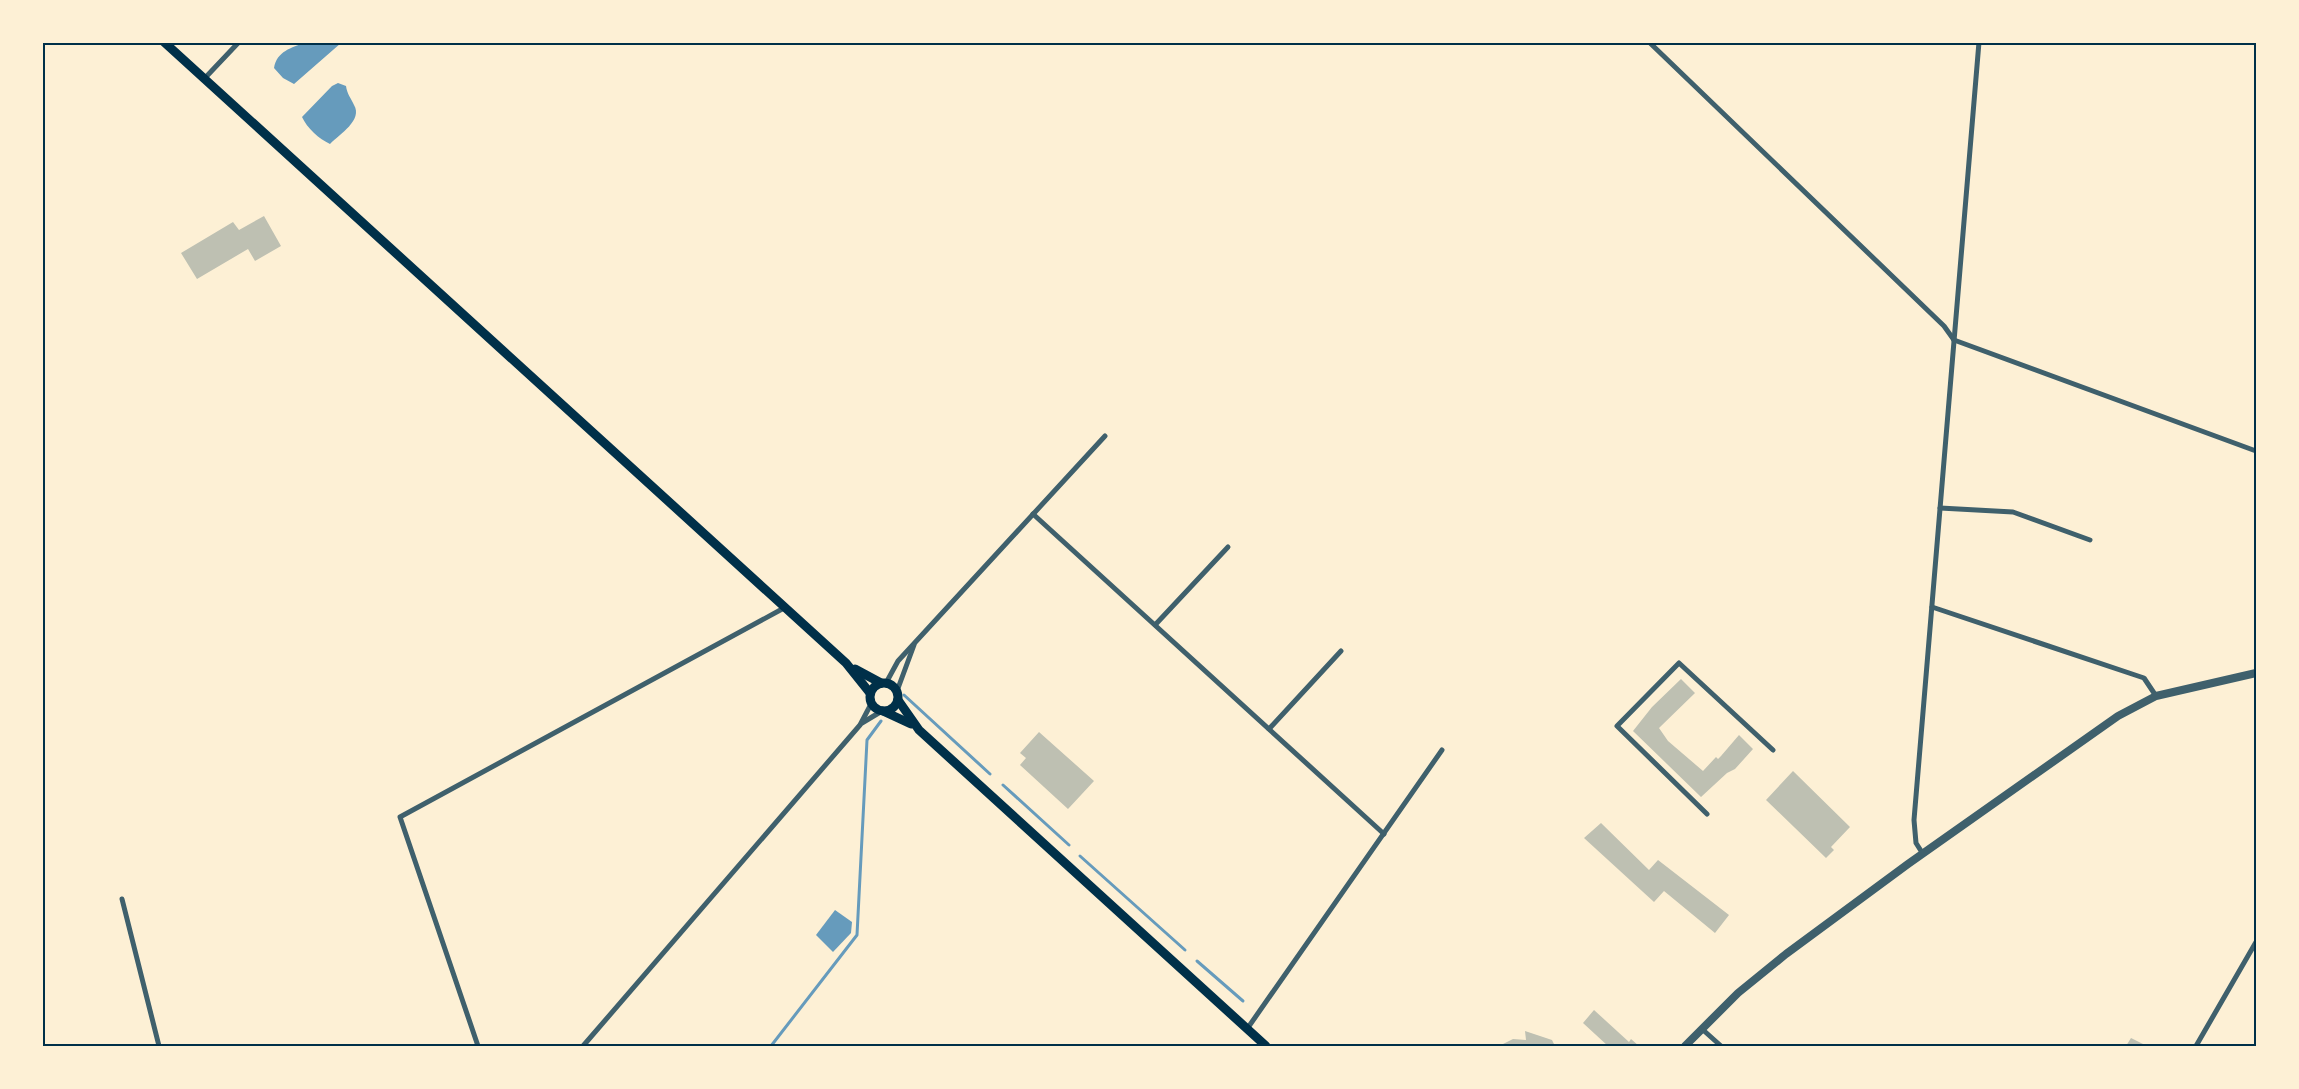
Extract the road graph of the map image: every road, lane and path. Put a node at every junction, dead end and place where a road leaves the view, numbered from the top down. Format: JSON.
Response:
{"nodes":[{"id":1,"x":164,"y":42,"type":"edge"},
{"id":2,"x":239,"y":42,"type":"edge"},
{"id":3,"x":1650,"y":42,"type":"edge"},
{"id":4,"x":1979,"y":42,"type":"edge"},
{"id":5,"x":204,"y":79,"type":"junction"},
{"id":6,"x":1954,"y":340,"type":"junction"},
{"id":7,"x":1105,"y":436,"type":"dead end"},
{"id":8,"x":2256,"y":451,"type":"edge"},
{"id":9,"x":1940,"y":508,"type":"junction"},
{"id":10,"x":1033,"y":514,"type":"junction"},
{"id":11,"x":2090,"y":540,"type":"dead end"},
{"id":12,"x":1228,"y":547,"type":"dead end"},
{"id":13,"x":1932,"y":607,"type":"junction"},
{"id":14,"x":784,"y":608,"type":"junction"},
{"id":15,"x":1155,"y":625,"type":"junction"},
{"id":16,"x":915,"y":643,"type":"junction"},
{"id":17,"x":1341,"y":651,"type":"dead end"},
{"id":18,"x":846,"y":663,"type":"junction"},
{"id":19,"x":2256,"y":673,"type":"edge"},
{"id":20,"x":884,"y":683,"type":"junction"},
{"id":21,"x":870,"y":693,"type":"junction"},
{"id":22,"x":897,"y":696,"type":"junction"},
{"id":23,"x":2156,"y":696,"type":"junction"},
{"id":24,"x":871,"y":704,"type":"junction"},
{"id":25,"x":883,"y":711,"type":"junction"},
{"id":26,"x":860,"y":725,"type":"junction"},
{"id":27,"x":1269,"y":729,"type":"junction"},
{"id":28,"x":919,"y":730,"type":"junction"},
{"id":29,"x":1442,"y":750,"type":"dead end"},
{"id":30,"x":1773,"y":750,"type":"dead end"},
{"id":31,"x":1707,"y":814,"type":"dead end"},
{"id":32,"x":1384,"y":834,"type":"junction"},
{"id":33,"x":1923,"y":854,"type":"junction"},
{"id":34,"x":122,"y":899,"type":"dead end"},
{"id":35,"x":2256,"y":942,"type":"edge"},
{"id":36,"x":1247,"y":1029,"type":"junction"},
{"id":37,"x":1702,"y":1029,"type":"junction"},
{"id":38,"x":159,"y":1046,"type":"edge"},
{"id":39,"x":478,"y":1046,"type":"edge"},
{"id":40,"x":583,"y":1046,"type":"edge"},
{"id":41,"x":1266,"y":1046,"type":"edge"},
{"id":42,"x":1685,"y":1046,"type":"edge"},
{"id":43,"x":1721,"y":1046,"type":"edge"},
{"id":44,"x":2196,"y":1046,"type":"edge"}],
"edges":[{"from":1,"to":5,"type":"main road"},
{"from":2,"to":5,"type":"street"},
{"from":3,"to":6,"type":"street"},
{"from":4,"to":6,"type":"street"},
{"from":5,"to":14,"type":"main road"},
{"from":6,"to":8,"type":"street"},
{"from":6,"to":9,"type":"street"},
{"from":7,"to":10,"type":"street"},
{"from":9,"to":11,"type":"street"},
{"from":9,"to":13,"type":"street"},
{"from":10,"to":15,"type":"street"},
{"from":10,"to":16,"type":"street"},
{"from":12,"to":15,"type":"street"},
{"from":13,"to":23,"type":"street"},
{"from":13,"to":33,"type":"street"},
{"from":14,"to":18,"type":"main road"},
{"from":14,"to":39,"type":"street"},
{"from":15,"to":27,"type":"street"},
{"from":16,"to":20,"type":"street"},
{"from":16,"to":22,"type":"street"},
{"from":17,"to":27,"type":"street"},
{"from":18,"to":20,"type":"main road"},
{"from":18,"to":21,"type":"main road"},
{"from":19,"to":23,"type":"street"},
{"from":20,"to":21,"type":"main road"},
{"from":20,"to":22,"type":"main road"},
{"from":21,"to":24,"type":"main road"},
{"from":22,"to":25,"type":"main road"},
{"from":22,"to":28,"type":"main road"},
{"from":23,"to":33,"type":"street"},
{"from":24,"to":25,"type":"main road"},
{"from":24,"to":26,"type":"street"},
{"from":25,"to":26,"type":"street"},
{"from":25,"to":28,"type":"main road"},
{"from":26,"to":40,"type":"street"},
{"from":27,"to":32,"type":"street"},
{"from":28,"to":36,"type":"main road"},
{"from":29,"to":32,"type":"street"},
{"from":30,"to":31,"type":"street"},
{"from":32,"to":36,"type":"street"},
{"from":33,"to":37,"type":"street"},
{"from":34,"to":38,"type":"street"},
{"from":35,"to":44,"type":"street"},
{"from":36,"to":41,"type":"main road"},
{"from":37,"to":42,"type":"street"},
{"from":37,"to":43,"type":"street"}]}
